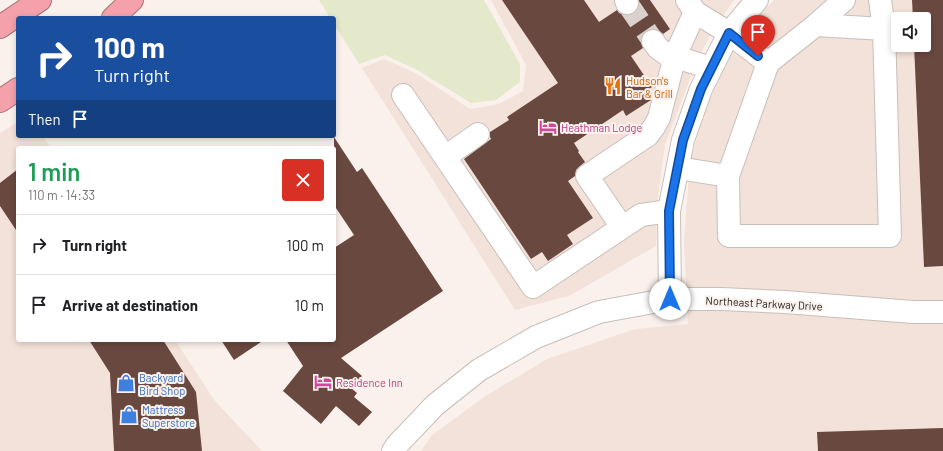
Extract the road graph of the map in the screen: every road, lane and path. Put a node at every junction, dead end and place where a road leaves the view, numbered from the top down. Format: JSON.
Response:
{"nodes":[{"id":1,"x":40,"y":0,"type":"edge"},
{"id":2,"x":132,"y":0,"type":"edge"},
{"id":3,"x":757,"y":0,"type":"edge"},
{"id":4,"x":844,"y":0,"type":"edge"},
{"id":5,"x":880,"y":0,"type":"edge"},
{"id":6,"x":691,"y":6,"type":"edge"},
{"id":7,"x":16,"y":16,"type":"edge"},
{"id":8,"x":16,"y":16,"type":"edge"},
{"id":9,"x":115,"y":16,"type":"edge"},
{"id":10,"x":816,"y":25,"type":"junction"},
{"id":11,"x":0,"y":27,"type":"edge"},
{"id":12,"x":884,"y":28,"type":"junction"},
{"id":13,"x":729,"y":33,"type":"junction"},
{"id":14,"x":653,"y":41,"type":"tunnel mouth"},
{"id":15,"x":674,"y":56,"type":"junction"},
{"id":16,"x":768,"y":63,"type":"junction"},
{"id":17,"x":712,"y":68,"type":"junction"},
{"id":18,"x":16,"y":90,"type":"edge"},
{"id":19,"x":403,"y":95,"type":"dead end"},
{"id":20,"x":0,"y":101,"type":"edge"},
{"id":21,"x":478,"y":134,"type":"dead end"},
{"id":22,"x":445,"y":157,"type":"junction"},
{"id":23,"x":678,"y":168,"type":"junction"},
{"id":24,"x":728,"y":176,"type":"junction"},
{"id":25,"x":669,"y":211,"type":"junction"},
{"id":26,"x":622,"y":227,"type":"junction"},
{"id":27,"x":670,"y":299,"type":"junction"},
{"id":28,"x":943,"y":312,"type":"edge"},
{"id":29,"x":393,"y":451,"type":"edge"}],
"edges":[{"from":1,"to":8,"type":"highway"},
{"from":2,"to":9,"type":"highway"},
{"from":3,"to":13,"type":"street"},
{"from":4,"to":10,"type":"street"},
{"from":5,"to":12,"type":"street"},
{"from":6,"to":13,"type":"street"},
{"from":6,"to":15,"type":"street"},
{"from":7,"to":11,"type":"highway"},
{"from":10,"to":12,"type":"street"},
{"from":10,"to":16,"type":"street"},
{"from":12,"to":24,"type":"street"},
{"from":13,"to":16,"type":"street"},
{"from":13,"to":17,"type":"street"},
{"from":14,"to":15,"type":"street"},
{"from":15,"to":17,"type":"street"},
{"from":15,"to":26,"type":"street"},
{"from":16,"to":24,"type":"street"},
{"from":17,"to":23,"type":"street"},
{"from":18,"to":20,"type":"highway"},
{"from":19,"to":22,"type":"street"},
{"from":21,"to":22,"type":"street"},
{"from":22,"to":26,"type":"street"},
{"from":23,"to":24,"type":"street"},
{"from":23,"to":25,"type":"street"},
{"from":25,"to":26,"type":"street"},
{"from":25,"to":27,"type":"street"},
{"from":27,"to":28,"type":"street","name":"Northeast Parkway Drive"},
{"from":27,"to":29,"type":"street","name":"Northeast Parkway Drive"}]}
